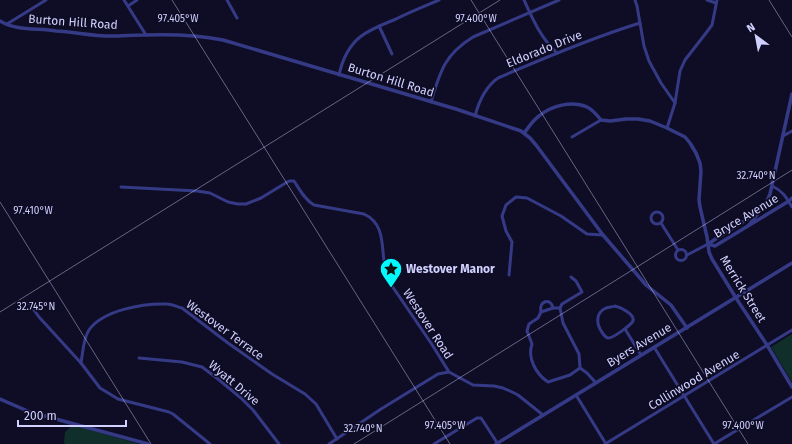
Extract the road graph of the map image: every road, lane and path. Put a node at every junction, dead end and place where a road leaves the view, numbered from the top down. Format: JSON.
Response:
{"nodes":[{"id":1,"x":46,"y":0,"type":"edge"},
{"id":2,"x":124,"y":0,"type":"edge"},
{"id":3,"x":137,"y":0,"type":"edge"},
{"id":4,"x":233,"y":0,"type":"edge"},
{"id":5,"x":439,"y":0,"type":"edge"},
{"id":6,"x":524,"y":0,"type":"edge"},
{"id":7,"x":559,"y":0,"type":"edge"},
{"id":8,"x":634,"y":0,"type":"edge"},
{"id":9,"x":707,"y":0,"type":"edge"},
{"id":10,"x":227,"y":1,"type":"edge"},
{"id":11,"x":716,"y":2,"type":"edge"},
{"id":12,"x":128,"y":6,"type":"junction"},
{"id":13,"x":530,"y":12,"type":"junction"},
{"id":14,"x":238,"y":18,"type":"dead end"},
{"id":15,"x":0,"y":21,"type":"edge"},
{"id":16,"x":640,"y":23,"type":"junction"},
{"id":17,"x":7,"y":24,"type":"junction"},
{"id":18,"x":379,"y":26,"type":"junction"},
{"id":19,"x":146,"y":35,"type":"junction"},
{"id":20,"x":557,"y":53,"type":"junction"},
{"id":21,"x":392,"y":54,"type":"dead end"},
{"id":22,"x":339,"y":75,"type":"junction"},
{"id":23,"x":792,"y":94,"type":"edge"},
{"id":24,"x":431,"y":102,"type":"junction"},
{"id":25,"x":674,"y":103,"type":"junction"},
{"id":26,"x":475,"y":116,"type":"junction"},
{"id":27,"x":601,"y":120,"type":"junction"},
{"id":28,"x":667,"y":128,"type":"junction"},
{"id":29,"x":792,"y":131,"type":"edge"},
{"id":30,"x":524,"y":133,"type":"junction"},
{"id":31,"x":572,"y":136,"type":"dead end"},
{"id":32,"x":783,"y":136,"type":"junction"},
{"id":33,"x":772,"y":186,"type":"junction"},
{"id":34,"x":120,"y":187,"type":"dead end"},
{"id":35,"x":792,"y":198,"type":"edge"},
{"id":36,"x":789,"y":202,"type":"junction"},
{"id":37,"x":792,"y":207,"type":"edge"},
{"id":38,"x":761,"y":210,"type":"junction"},
{"id":39,"x":661,"y":223,"type":"junction"},
{"id":40,"x":749,"y":225,"type":"junction"},
{"id":41,"x":603,"y":235,"type":"junction"},
{"id":42,"x":708,"y":244,"type":"junction"},
{"id":43,"x":678,"y":250,"type":"junction"},
{"id":44,"x":687,"y":255,"type":"junction"},
{"id":45,"x":792,"y":263,"type":"edge"},
{"id":46,"x":509,"y":275,"type":"dead end"},
{"id":47,"x":571,"y":277,"type":"dead end"},
{"id":48,"x":736,"y":298,"type":"junction"},
{"id":49,"x":29,"y":303,"type":"dead end"},
{"id":50,"x":553,"y":308,"type":"junction"},
{"id":51,"x":560,"y":308,"type":"junction"},
{"id":52,"x":541,"y":312,"type":"junction"},
{"id":53,"x":687,"y":328,"type":"junction"},
{"id":54,"x":625,"y":329,"type":"junction"},
{"id":55,"x":792,"y":330,"type":"edge"},
{"id":56,"x":767,"y":346,"type":"junction"},
{"id":57,"x":654,"y":347,"type":"junction"},
{"id":58,"x":641,"y":355,"type":"junction"},
{"id":59,"x":139,"y":358,"type":"dead end"},
{"id":60,"x":81,"y":363,"type":"junction"},
{"id":61,"x":580,"y":368,"type":"junction"},
{"id":62,"x":449,"y":372,"type":"junction"},
{"id":63,"x":596,"y":383,"type":"junction"},
{"id":64,"x":792,"y":387,"type":"edge"},
{"id":65,"x":576,"y":395,"type":"junction"},
{"id":66,"x":684,"y":395,"type":"junction"},
{"id":67,"x":792,"y":396,"type":"edge"},
{"id":68,"x":0,"y":399,"type":"edge"},
{"id":69,"x":543,"y":415,"type":"junction"},
{"id":70,"x":337,"y":439,"type":"junction"},
{"id":71,"x":148,"y":444,"type":"edge"},
{"id":72,"x":210,"y":444,"type":"edge"},
{"id":73,"x":279,"y":444,"type":"edge"},
{"id":74,"x":328,"y":444,"type":"edge"},
{"id":75,"x":434,"y":444,"type":"edge"},
{"id":76,"x":497,"y":444,"type":"edge"},
{"id":77,"x":606,"y":444,"type":"edge"},
{"id":78,"x":714,"y":444,"type":"edge"}],
"edges":[{"from":1,"to":17,"type":"street"},
{"from":2,"to":12,"type":"street"},
{"from":3,"to":12,"type":"street"},
{"from":4,"to":10,"type":"street"},
{"from":5,"to":18,"type":"street"},
{"from":6,"to":13,"type":"street"},
{"from":7,"to":13,"type":"street"},
{"from":8,"to":16,"type":"street"},
{"from":9,"to":11,"type":"street"},
{"from":10,"to":14,"type":"street"},
{"from":11,"to":25,"type":"street"},
{"from":12,"to":19,"type":"street"},
{"from":13,"to":20,"type":"street"},
{"from":13,"to":24,"type":"street"},
{"from":15,"to":17,"type":"street","name":"Burton Hill Road"},
{"from":16,"to":20,"type":"street","name":"Eldorado Drive"},
{"from":16,"to":25,"type":"street"},
{"from":17,"to":19,"type":"street","name":"Burton Hill Road"},
{"from":18,"to":21,"type":"street"},
{"from":18,"to":22,"type":"street"},
{"from":19,"to":22,"type":"street","name":"Burton Hill Road"},
{"from":20,"to":26,"type":"street","name":"Eldorado Drive"},
{"from":22,"to":24,"type":"street","name":"Burton Hill Road"},
{"from":23,"to":32,"type":"street"},
{"from":24,"to":26,"type":"street","name":"Burton Hill Road"},
{"from":25,"to":28,"type":"street"},
{"from":26,"to":30,"type":"street","name":"Burton Hill Road"},
{"from":27,"to":28,"type":"street","name":"Merrick Street"},
{"from":27,"to":30,"type":"street"},
{"from":27,"to":31,"type":"street"},
{"from":28,"to":42,"type":"street","name":"Merrick Street"},
{"from":29,"to":32,"type":"street"},
{"from":30,"to":41,"type":"street","name":"Burton Hill Road"},
{"from":32,"to":33,"type":"street"},
{"from":33,"to":36,"type":"street"},
{"from":33,"to":38,"type":"street"},
{"from":34,"to":62,"type":"street","name":"Westover Road"},
{"from":35,"to":36,"type":"street","name":"Bryce Avenue"},
{"from":36,"to":37,"type":"street"},
{"from":36,"to":40,"type":"street","name":"Bryce Avenue"},
{"from":38,"to":40,"type":"street"},
{"from":38,"to":42,"type":"street","name":"Bryce Avenue"},
{"from":39,"to":39,"type":"street"},
{"from":39,"to":43,"type":"street"},
{"from":40,"to":42,"type":"street","name":"Bryce Avenue"},
{"from":41,"to":46,"type":"street"},
{"from":41,"to":53,"type":"street","name":"Burton Hill Road"},
{"from":42,"to":44,"type":"street","name":"Bryce Avenue"},
{"from":42,"to":48,"type":"street","name":"Merrick Street"},
{"from":43,"to":44,"type":"street"},
{"from":43,"to":44,"type":"street"},
{"from":45,"to":48,"type":"street","name":"Byers Avenue"},
{"from":47,"to":51,"type":"street"},
{"from":48,"to":53,"type":"street","name":"Byers Avenue"},
{"from":48,"to":56,"type":"street","name":"Merrick Street"},
{"from":49,"to":60,"type":"street"},
{"from":50,"to":51,"type":"street"},
{"from":50,"to":52,"type":"street"},
{"from":50,"to":52,"type":"street"},
{"from":51,"to":61,"type":"street"},
{"from":52,"to":61,"type":"street"},
{"from":53,"to":57,"type":"street","name":"Byers Avenue"},
{"from":54,"to":54,"type":"street"},
{"from":54,"to":58,"type":"street"},
{"from":55,"to":56,"type":"street","name":"Collinwood Avenue"},
{"from":56,"to":64,"type":"street","name":"Merrick Street"},
{"from":56,"to":66,"type":"street","name":"Collinwood Avenue"},
{"from":57,"to":58,"type":"street","name":"Byers Avenue"},
{"from":57,"to":66,"type":"street"},
{"from":58,"to":63,"type":"street","name":"Byers Avenue"},
{"from":59,"to":73,"type":"street","name":"Wyatt Drive"},
{"from":60,"to":70,"type":"street","name":"Westover Terrace"},
{"from":60,"to":72,"type":"street"},
{"from":61,"to":63,"type":"street"},
{"from":62,"to":69,"type":"street","name":"Westover Road"},
{"from":62,"to":70,"type":"street"},
{"from":63,"to":65,"type":"street","name":"Byers Avenue"},
{"from":65,"to":69,"type":"street","name":"Byers Avenue"},
{"from":65,"to":77,"type":"street"},
{"from":66,"to":77,"type":"street","name":"Collinwood Avenue"},
{"from":66,"to":78,"type":"street"},
{"from":67,"to":78,"type":"street"},
{"from":68,"to":71,"type":"street"},
{"from":69,"to":76,"type":"street","name":"Byers Avenue"},
{"from":70,"to":74,"type":"street"},
{"from":75,"to":76,"type":"street"}]}
